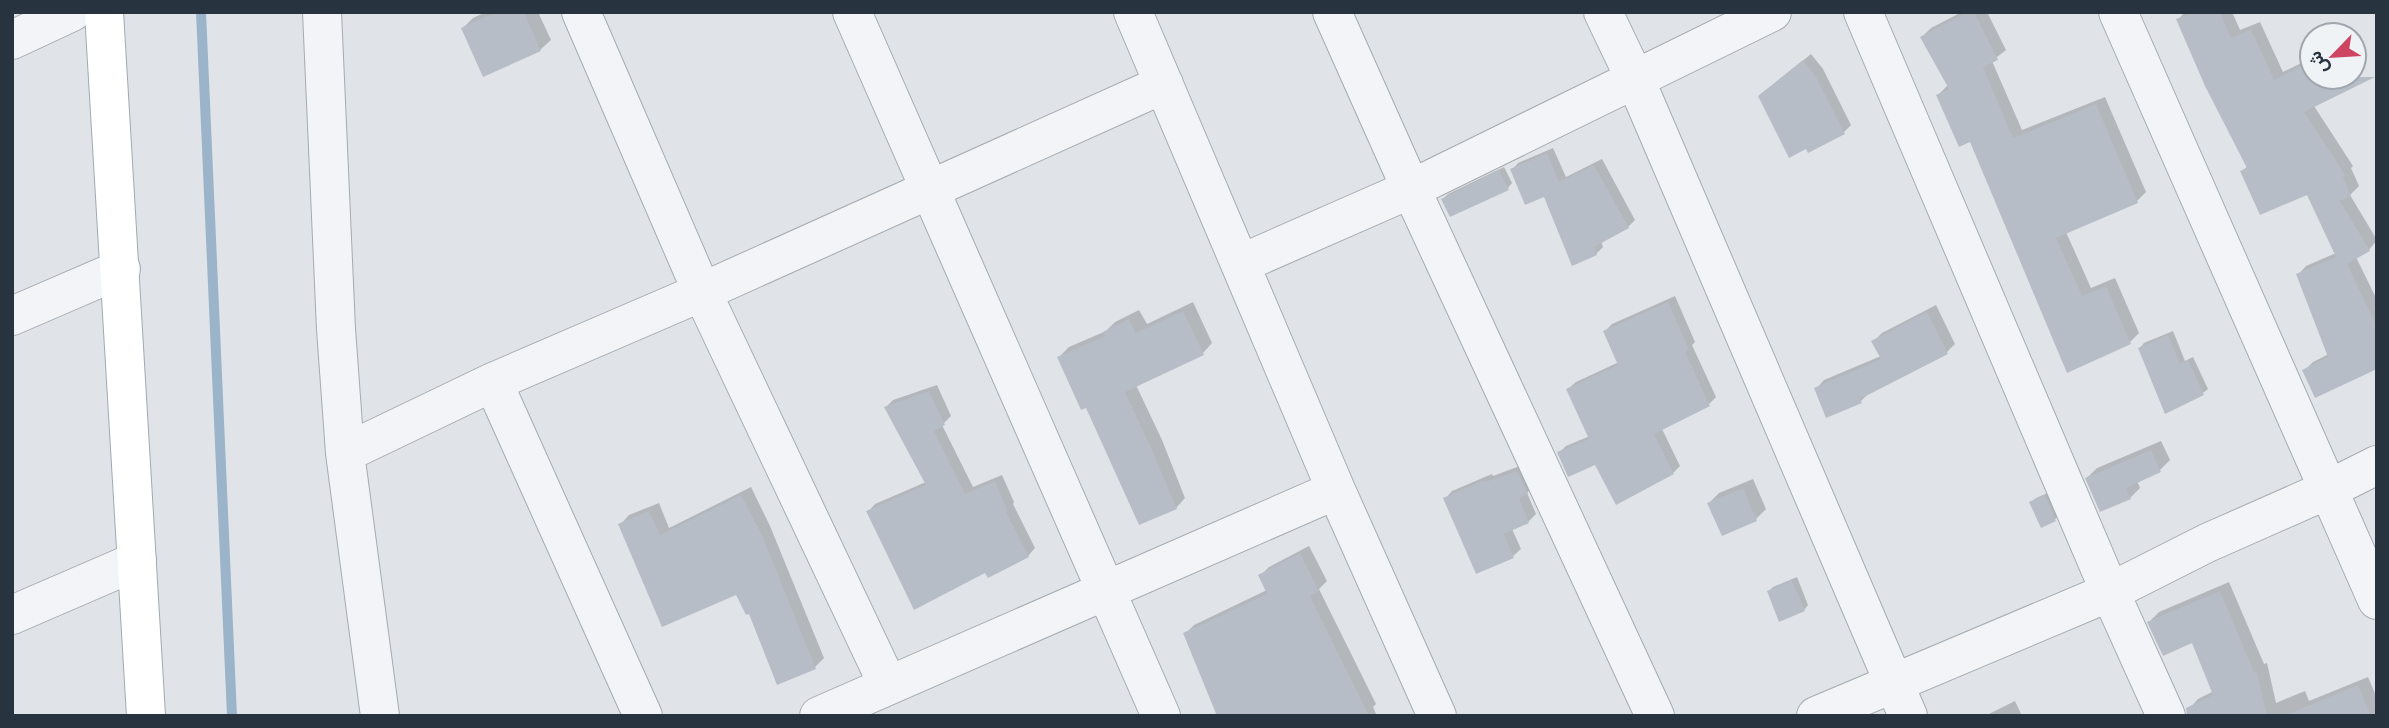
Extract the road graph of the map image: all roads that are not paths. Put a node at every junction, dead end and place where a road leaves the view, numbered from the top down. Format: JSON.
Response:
{"nodes":[{"id":1,"x":72,"y":12,"type":"edge"},
{"id":2,"x":104,"y":12,"type":"edge"},
{"id":3,"x":322,"y":12,"type":"edge"},
{"id":4,"x":581,"y":12,"type":"edge"},
{"id":5,"x":852,"y":12,"type":"edge"},
{"id":6,"x":1133,"y":12,"type":"edge"},
{"id":7,"x":1332,"y":12,"type":"edge"},
{"id":8,"x":1603,"y":12,"type":"edge"},
{"id":9,"x":1772,"y":12,"type":"edge"},
{"id":10,"x":1863,"y":12,"type":"edge"},
{"id":11,"x":2118,"y":12,"type":"edge"},
{"id":12,"x":12,"y":40,"type":"edge"},
{"id":13,"x":1635,"y":79,"type":"junction"},
{"id":14,"x":1164,"y":84,"type":"junction"},
{"id":15,"x":931,"y":189,"type":"junction"},
{"id":16,"x":1411,"y":189,"type":"junction"},
{"id":17,"x":1240,"y":264,"type":"junction"},
{"id":18,"x":121,"y":270,"type":"junction"},
{"id":19,"x":702,"y":292,"type":"junction"},
{"id":20,"x":12,"y":316,"type":"edge"},
{"id":21,"x":493,"y":382,"type":"junction"},
{"id":22,"x":345,"y":453,"type":"junction"},
{"id":23,"x":2377,"y":465,"type":"edge"},
{"id":24,"x":1336,"y":490,"type":"junction"},
{"id":25,"x":2327,"y":490,"type":"junction"},
{"id":26,"x":137,"y":561,"type":"junction"},
{"id":27,"x":1106,"y":592,"type":"junction"},
{"id":28,"x":2110,"y":592,"type":"junction"},
{"id":29,"x":2377,"y":600,"type":"edge"},
{"id":30,"x":12,"y":615,"type":"edge"},
{"id":31,"x":888,"y":685,"type":"junction"},
{"id":32,"x":1901,"y":700,"type":"edge"},
{"id":33,"x":146,"y":716,"type":"edge"},
{"id":34,"x":380,"y":716,"type":"edge"},
{"id":35,"x":643,"y":716,"type":"edge"},
{"id":36,"x":819,"y":716,"type":"edge"},
{"id":37,"x":1161,"y":716,"type":"edge"},
{"id":38,"x":1437,"y":716,"type":"edge"},
{"id":39,"x":1655,"y":716,"type":"edge"},
{"id":40,"x":1816,"y":716,"type":"edge"},
{"id":41,"x":2166,"y":716,"type":"edge"}],
"edges":[{"from":1,"to":12,"type":"street"},
{"from":2,"to":18,"type":"main road"},
{"from":3,"to":22,"type":"street"},
{"from":4,"to":19,"type":"street"},
{"from":5,"to":15,"type":"street"},
{"from":6,"to":14,"type":"street"},
{"from":7,"to":16,"type":"street"},
{"from":8,"to":13,"type":"street"},
{"from":9,"to":13,"type":"street"},
{"from":10,"to":28,"type":"street"},
{"from":11,"to":25,"type":"street"},
{"from":13,"to":16,"type":"street"},
{"from":13,"to":32,"type":"street"},
{"from":14,"to":15,"type":"street"},
{"from":14,"to":17,"type":"street"},
{"from":15,"to":19,"type":"street"},
{"from":15,"to":27,"type":"street"},
{"from":16,"to":17,"type":"street"},
{"from":16,"to":39,"type":"street"},
{"from":17,"to":24,"type":"street"},
{"from":18,"to":20,"type":"street"},
{"from":18,"to":26,"type":"main road"},
{"from":19,"to":21,"type":"street"},
{"from":19,"to":31,"type":"street"},
{"from":21,"to":22,"type":"street"},
{"from":21,"to":35,"type":"street"},
{"from":22,"to":34,"type":"street"},
{"from":23,"to":25,"type":"street"},
{"from":24,"to":27,"type":"street"},
{"from":24,"to":38,"type":"street"},
{"from":25,"to":28,"type":"street"},
{"from":25,"to":29,"type":"street"},
{"from":26,"to":30,"type":"street"},
{"from":26,"to":33,"type":"main road"},
{"from":27,"to":31,"type":"street"},
{"from":27,"to":37,"type":"street"},
{"from":28,"to":32,"type":"street"},
{"from":28,"to":41,"type":"street"},
{"from":31,"to":36,"type":"street"},
{"from":32,"to":40,"type":"street"}]}
